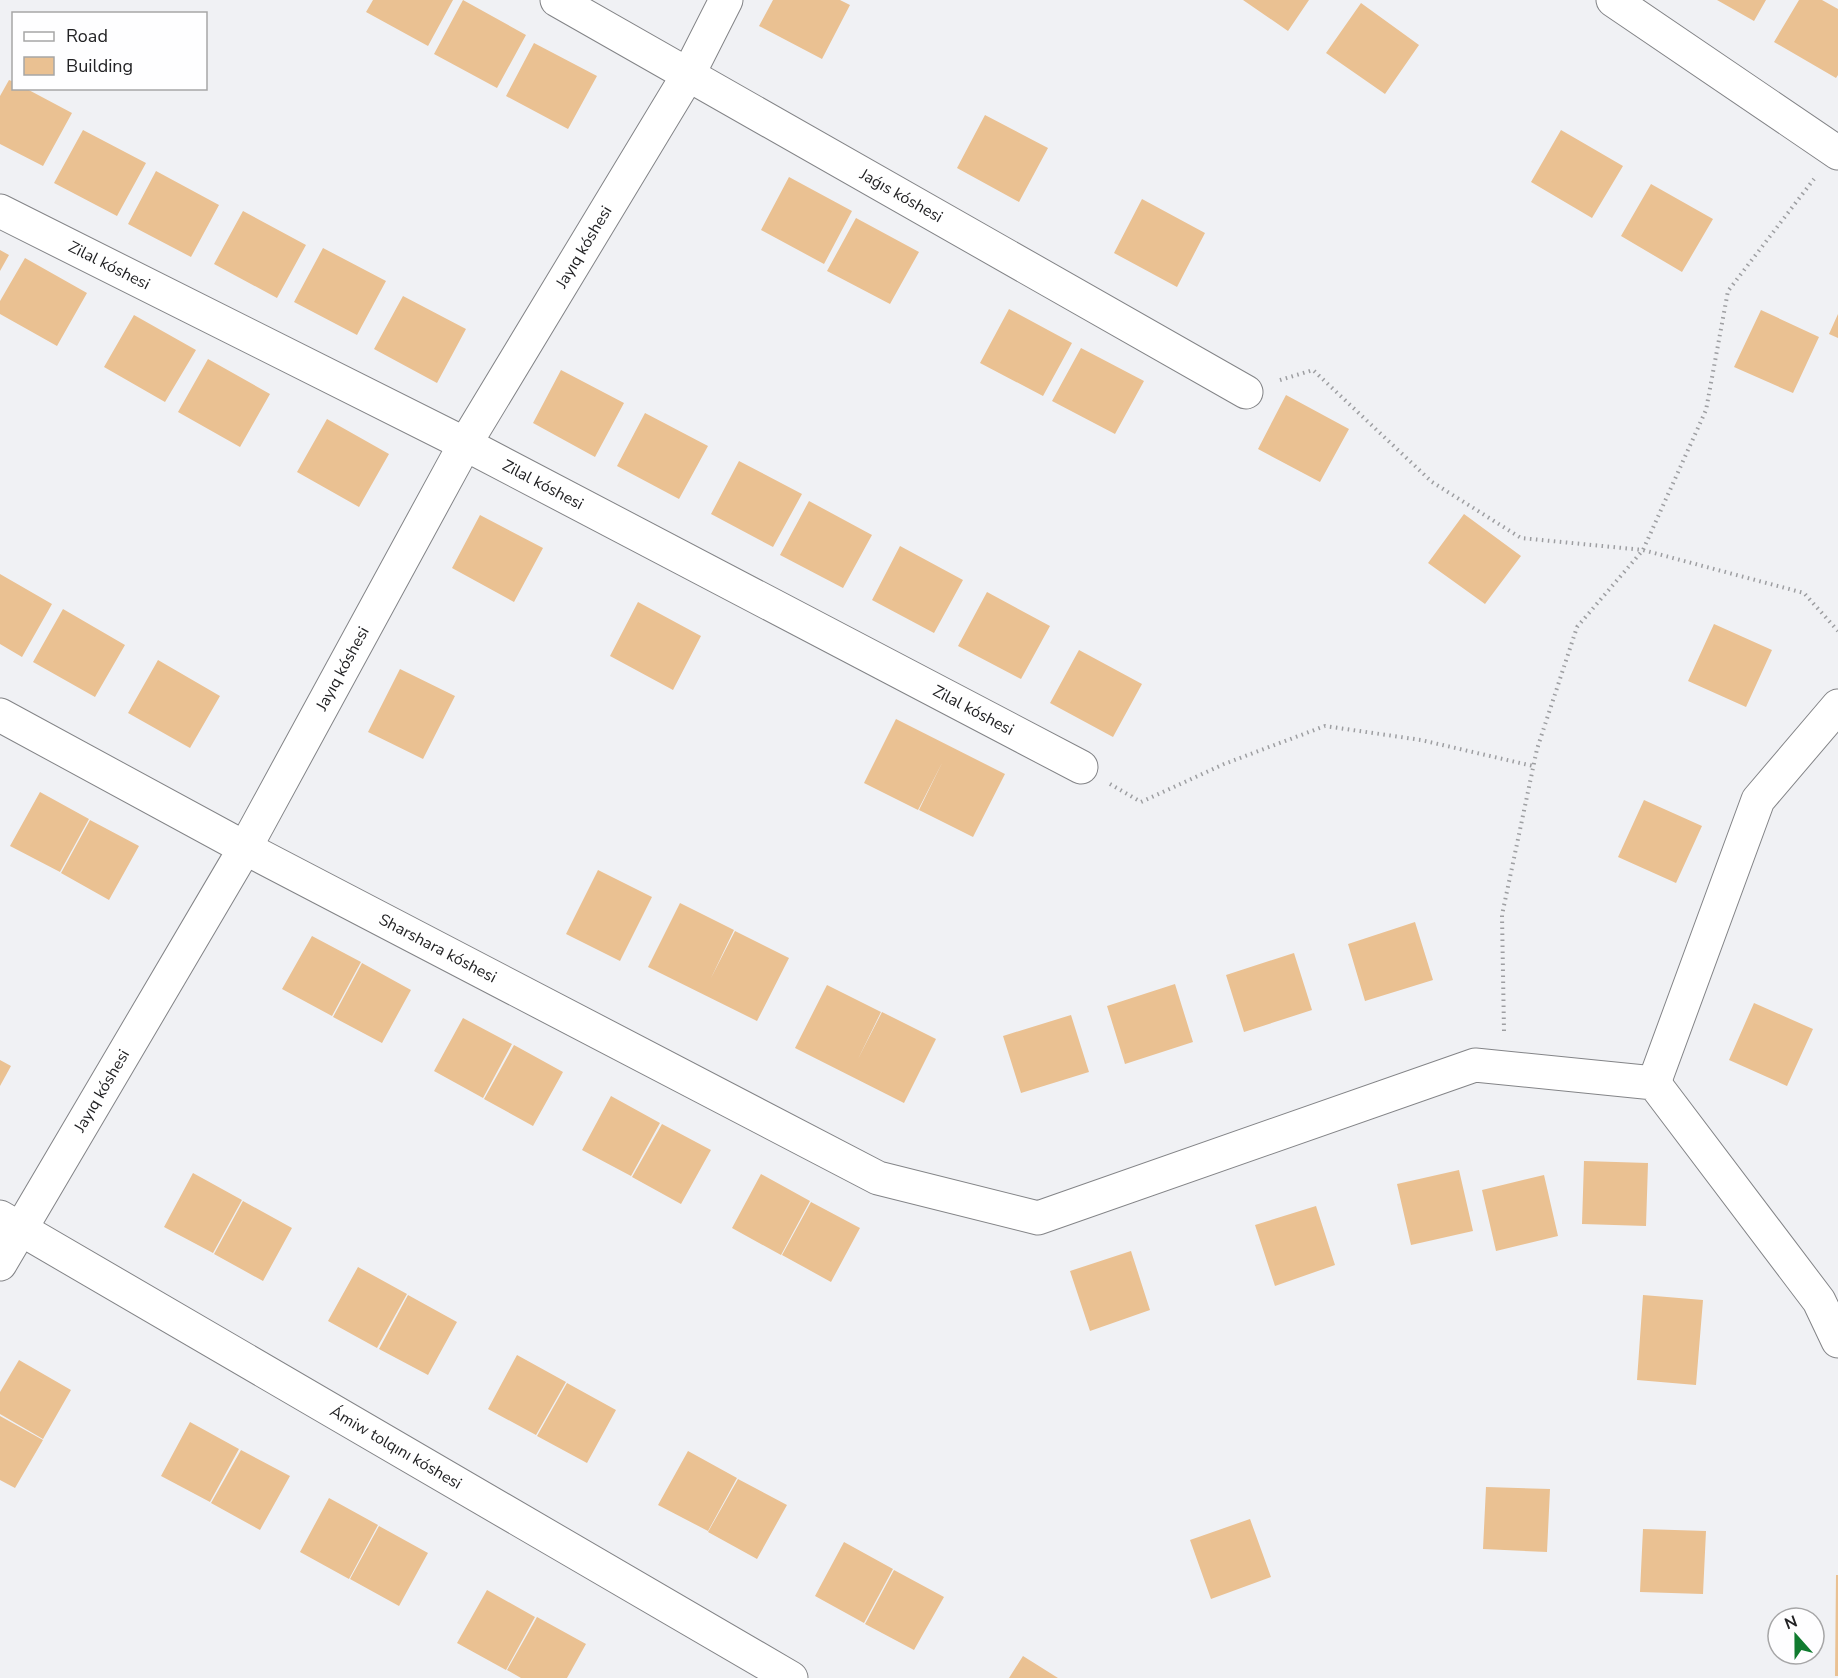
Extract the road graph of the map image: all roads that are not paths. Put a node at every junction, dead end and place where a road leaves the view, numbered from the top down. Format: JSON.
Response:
{"nodes":[{"id":1,"x":557,"y":0,"type":"edge"},
{"id":2,"x":726,"y":0,"type":"edge"},
{"id":3,"x":1613,"y":0,"type":"edge"},
{"id":4,"x":688,"y":75,"type":"junction"},
{"id":5,"x":1837,"y":152,"type":"edge"},
{"id":6,"x":0,"y":211,"type":"edge"},
{"id":7,"x":1246,"y":392,"type":"road end"},
{"id":8,"x":465,"y":444,"type":"junction"},
{"id":9,"x":1838,"y":706,"type":"edge"},
{"id":10,"x":0,"y":715,"type":"edge"},
{"id":11,"x":1081,"y":767,"type":"road end"},
{"id":12,"x":245,"y":848,"type":"junction"},
{"id":13,"x":1654,"y":1083,"type":"junction"},
{"id":14,"x":10,"y":1223,"type":"edge"},
{"id":15,"x":0,"y":1264,"type":"edge"},
{"id":16,"x":1828,"y":1302,"type":"edge"},
{"id":17,"x":1838,"y":1341,"type":"edge"},
{"id":18,"x":791,"y":1678,"type":"edge"}],
"edges":[{"from":1,"to":4,"type":"street","name":"Jaǵıs kóshesi"},
{"from":2,"to":4,"type":"street","name":"Jayıq kóshesi"},
{"from":3,"to":5,"type":"street"},
{"from":4,"to":7,"type":"street","name":"Jaǵıs kóshesi"},
{"from":4,"to":8,"type":"street","name":"Jayıq kóshesi"},
{"from":6,"to":8,"type":"street","name":"Zilal kóshesi"},
{"from":8,"to":11,"type":"street","name":"Zilal kóshesi"},
{"from":8,"to":12,"type":"street","name":"Jayıq kóshesi"},
{"from":9,"to":13,"type":"street"},
{"from":10,"to":12,"type":"street","name":"Sharshara kóshesi"},
{"from":12,"to":13,"type":"street","name":"Sharshara kóshesi"},
{"from":12,"to":14,"type":"street","name":"Jayıq kóshesi"},
{"from":13,"to":16,"type":"street"},
{"from":14,"to":15,"type":"street","name":"Jayıq kóshesi"},
{"from":14,"to":18,"type":"street","name":"Ámiw tolqını kóshesi"},
{"from":16,"to":17,"type":"street"}]}
